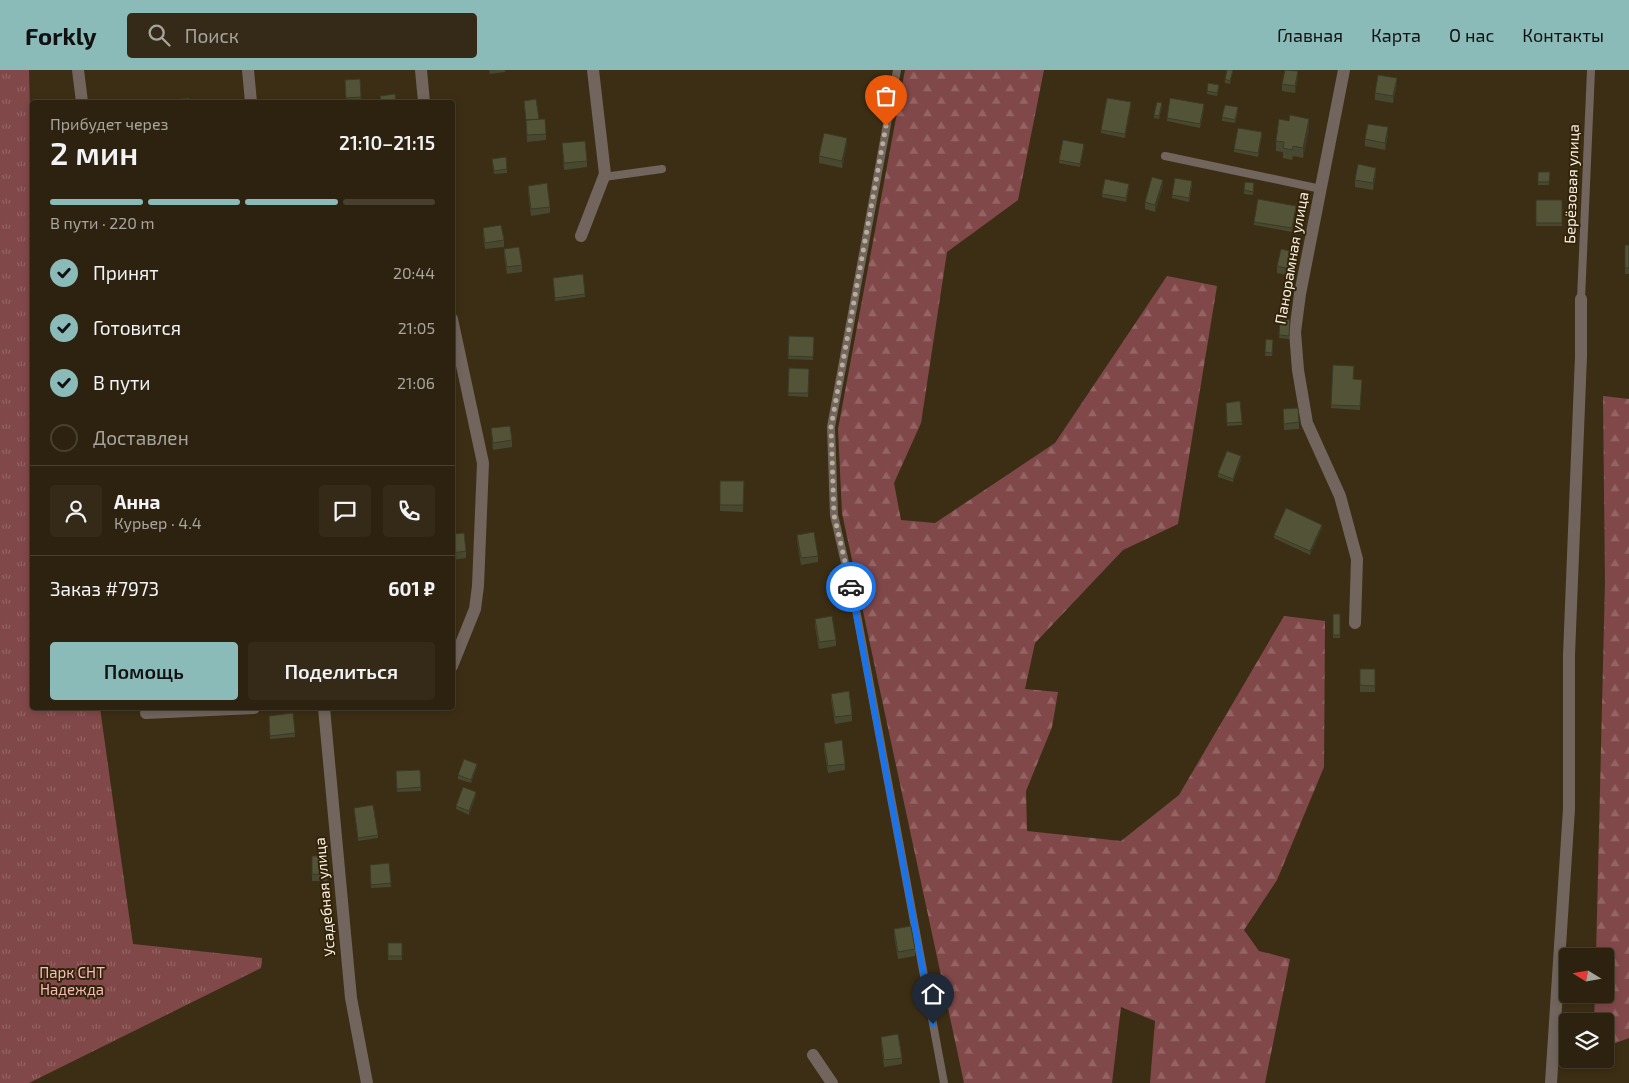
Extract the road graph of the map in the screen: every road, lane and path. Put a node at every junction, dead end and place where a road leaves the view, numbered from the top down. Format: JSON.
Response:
{"nodes":[{"id":1,"x":78,"y":70,"type":"edge"},
{"id":2,"x":248,"y":70,"type":"edge"},
{"id":3,"x":421,"y":70,"type":"edge"},
{"id":4,"x":593,"y":70,"type":"edge"},
{"id":5,"x":897,"y":70,"type":"edge"},
{"id":6,"x":1344,"y":70,"type":"edge"},
{"id":7,"x":1591,"y":70,"type":"edge"},
{"id":8,"x":82,"y":100,"type":"edge"},
{"id":9,"x":251,"y":100,"type":"edge"},
{"id":10,"x":424,"y":100,"type":"edge"},
{"id":11,"x":1165,"y":156,"type":"dead end"},
{"id":12,"x":662,"y":169,"type":"dead end"},
{"id":13,"x":604,"y":177,"type":"junction"},
{"id":14,"x":1320,"y":189,"type":"junction"},
{"id":15,"x":581,"y":236,"type":"dead end"},
{"id":16,"x":1581,"y":299,"type":"joint"},
{"id":17,"x":455,"y":333,"type":"edge"},
{"id":18,"x":1355,"y":623,"type":"dead end"},
{"id":19,"x":455,"y":658,"type":"edge"},
{"id":20,"x":211,"y":710,"type":"edge"},
{"id":21,"x":324,"y":710,"type":"edge"},
{"id":22,"x":146,"y":713,"type":"dead end"},
{"id":23,"x":813,"y":1055,"type":"dead end"},
{"id":24,"x":367,"y":1083,"type":"edge"},
{"id":25,"x":832,"y":1083,"type":"edge"},
{"id":26,"x":944,"y":1083,"type":"edge"},
{"id":27,"x":1551,"y":1083,"type":"edge"}],
"edges":[{"from":1,"to":8,"type":"street"},
{"from":2,"to":9,"type":"street"},
{"from":3,"to":10,"type":"street"},
{"from":4,"to":13,"type":"street"},
{"from":5,"to":26,"type":"lane"},
{"from":6,"to":14,"type":"street","name":"Панорамная улица"},
{"from":7,"to":16,"type":"lane","name":"Берёзовая улица"},
{"from":11,"to":14,"type":"lane"},
{"from":12,"to":13,"type":"lane"},
{"from":13,"to":15,"type":"street"},
{"from":14,"to":18,"type":"street","name":"Панорамная улица"},
{"from":16,"to":27,"type":"street"},
{"from":17,"to":19,"type":"street"},
{"from":20,"to":22,"type":"street"},
{"from":21,"to":24,"type":"street","name":"Усадебная улица"},
{"from":23,"to":25,"type":"street"}]}
